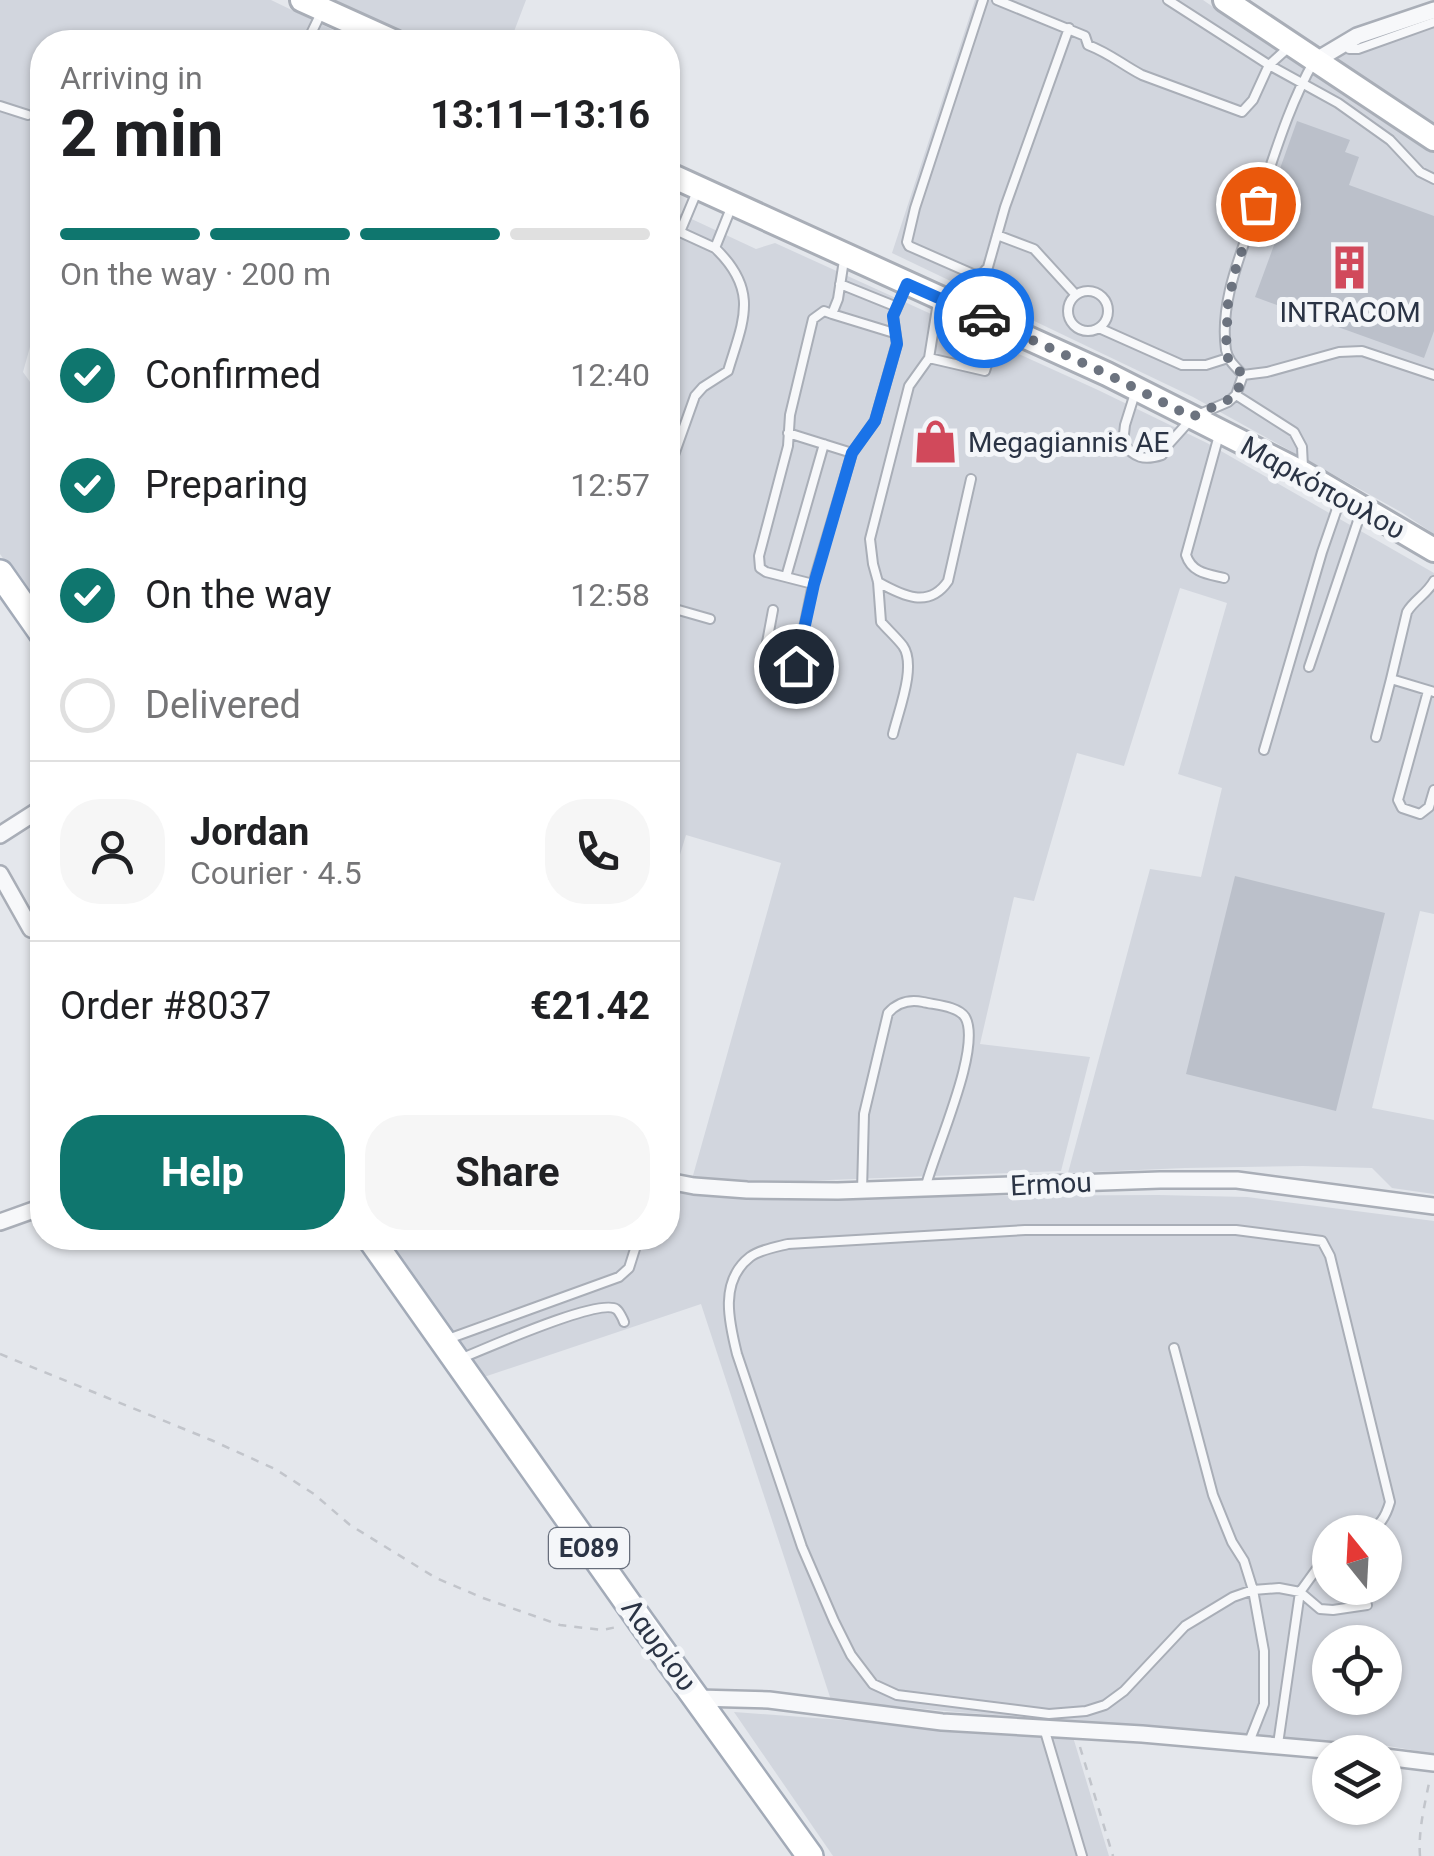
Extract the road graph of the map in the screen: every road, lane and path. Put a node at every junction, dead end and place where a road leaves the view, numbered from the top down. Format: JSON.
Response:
{"nodes":[{"id":1,"x":983,"y":0,"type":"edge"},
{"id":2,"x":997,"y":0,"type":"edge"},
{"id":3,"x":1168,"y":0,"type":"edge"},
{"id":4,"x":1225,"y":0,"type":"edge"},
{"id":5,"x":312,"y":5,"type":"edge"},
{"id":6,"x":1434,"y":10,"type":"edge"},
{"id":7,"x":1434,"y":22,"type":"edge"},
{"id":8,"x":1069,"y":28,"type":"junction"},
{"id":9,"x":309,"y":30,"type":"edge"},
{"id":10,"x":354,"y":30,"type":"edge"},
{"id":11,"x":1345,"y":42,"type":"junction"},
{"id":12,"x":1291,"y":46,"type":"junction"},
{"id":13,"x":1314,"y":60,"type":"junction"},
{"id":14,"x":1269,"y":65,"type":"junction"},
{"id":15,"x":1301,"y":84,"type":"junction"},
{"id":16,"x":0,"y":106,"type":"edge"},
{"id":17,"x":28,"y":115,"type":"dead end"},
{"id":18,"x":1434,"y":138,"type":"edge"},
{"id":19,"x":680,"y":180,"type":"edge"},
{"id":20,"x":1434,"y":180,"type":"edge"},
{"id":21,"x":698,"y":189,"type":"junction"},
{"id":22,"x":732,"y":205,"type":"junction"},
{"id":23,"x":680,"y":232,"type":"joint"},
{"id":24,"x":997,"y":235,"type":"junction"},
{"id":25,"x":716,"y":248,"type":"junction"},
{"id":26,"x":845,"y":256,"type":"junction"},
{"id":27,"x":840,"y":284,"type":"junction"},
{"id":28,"x":907,"y":284,"type":"junction"},
{"id":29,"x":1076,"y":295,"type":"junction"},
{"id":30,"x":938,"y":298,"type":"junction"},
{"id":31,"x":897,"y":307,"type":"junction"},
{"id":32,"x":832,"y":314,"type":"junction"},
{"id":33,"x":1000,"y":326,"type":"junction"},
{"id":34,"x":1099,"y":328,"type":"junction"},
{"id":35,"x":894,"y":333,"type":"junction"},
{"id":36,"x":929,"y":358,"type":"junction"},
{"id":37,"x":1228,"y":358,"type":"junction"},
{"id":38,"x":1434,"y":374,"type":"edge"},
{"id":39,"x":1243,"y":375,"type":"junction"},
{"id":40,"x":1136,"y":388,"type":"junction"},
{"id":41,"x":1236,"y":396,"type":"junction"},
{"id":42,"x":1192,"y":417,"type":"junction"},
{"id":43,"x":1221,"y":431,"type":"junction"},
{"id":44,"x":788,"y":433,"type":"junction"},
{"id":45,"x":680,"y":438,"type":"edge"},
{"id":46,"x":824,"y":444,"type":"junction"},
{"id":47,"x":852,"y":453,"type":"junction"},
{"id":48,"x":1304,"y":473,"type":"junction"},
{"id":49,"x":971,"y":479,"type":"dead end"},
{"id":50,"x":1342,"y":496,"type":"junction"},
{"id":51,"x":1363,"y":508,"type":"junction"},
{"id":52,"x":1434,"y":550,"type":"edge"},
{"id":53,"x":0,"y":573,"type":"edge"},
{"id":54,"x":786,"y":577,"type":"junction"},
{"id":55,"x":1224,"y":578,"type":"dead end"},
{"id":56,"x":1434,"y":581,"type":"edge"},
{"id":57,"x":878,"y":582,"type":"junction"},
{"id":58,"x":814,"y":584,"type":"junction"},
{"id":59,"x":1431,"y":592,"type":"edge"},
{"id":60,"x":680,"y":610,"type":"edge"},
{"id":61,"x":773,"y":610,"type":"dead end"},
{"id":62,"x":710,"y":619,"type":"dead end"},
{"id":63,"x":30,"y":624,"type":"edge"},
{"id":64,"x":1309,"y":667,"type":"dead end"},
{"id":65,"x":1391,"y":679,"type":"junction"},
{"id":66,"x":1431,"y":692,"type":"edge"},
{"id":67,"x":893,"y":734,"type":"dead end"},
{"id":68,"x":1376,"y":737,"type":"dead end"},
{"id":69,"x":1264,"y":750,"type":"dead end"},
{"id":70,"x":1434,"y":790,"type":"edge"},
{"id":71,"x":30,"y":816,"type":"edge"},
{"id":72,"x":0,"y":835,"type":"edge"},
{"id":73,"x":0,"y":874,"type":"edge"},
{"id":74,"x":30,"y":927,"type":"edge"},
{"id":75,"x":680,"y":1183,"type":"edge"},
{"id":76,"x":924,"y":1190,"type":"junction"},
{"id":77,"x":862,"y":1191,"type":"junction"},
{"id":78,"x":1434,"y":1206,"type":"edge"},
{"id":79,"x":30,"y":1211,"type":"edge"},
{"id":80,"x":0,"y":1222,"type":"edge"},
{"id":81,"x":379,"y":1250,"type":"edge"},
{"id":82,"x":635,"y":1250,"type":"edge"},
{"id":83,"x":624,"y":1322,"type":"dead end"},
{"id":84,"x":1174,"y":1348,"type":"dead end"},
{"id":85,"x":451,"y":1350,"type":"junction"},
{"id":86,"x":0,"y":1354,"type":"edge"},
{"id":87,"x":1386,"y":1515,"type":"edge"},
{"id":88,"x":1312,"y":1575,"type":"edge"},
{"id":89,"x":1253,"y":1590,"type":"junction"},
{"id":90,"x":1300,"y":1592,"type":"junction"},
{"id":91,"x":1312,"y":1602,"type":"edge"},
{"id":92,"x":1316,"y":1605,"type":"edge"},
{"id":93,"x":1366,"y":1605,"type":"dead end"},
{"id":94,"x":642,"y":1624,"type":"junction"},
{"id":95,"x":697,"y":1698,"type":"junction"},
{"id":96,"x":1044,"y":1728,"type":"junction"},
{"id":97,"x":1075,"y":1730,"type":"junction"},
{"id":98,"x":1249,"y":1742,"type":"junction"},
{"id":99,"x":1278,"y":1744,"type":"junction"},
{"id":100,"x":1312,"y":1748,"type":"edge"},
{"id":101,"x":1402,"y":1759,"type":"edge"},
{"id":102,"x":1434,"y":1763,"type":"edge"},
{"id":103,"x":810,"y":1856,"type":"edge"},
{"id":104,"x":1082,"y":1856,"type":"edge"},
{"id":105,"x":1113,"y":1856,"type":"edge"},
{"id":106,"x":1420,"y":1856,"type":"edge"}],
"edges":[{"from":1,"to":24,"type":"lane"},
{"from":2,"to":8,"type":"lane"},
{"from":3,"to":14,"type":"lane"},
{"from":4,"to":12,"type":"main road"},
{"from":5,"to":9,"type":"lane"},
{"from":5,"to":10,"type":"main road"},
{"from":6,"to":11,"type":"street"},
{"from":7,"to":11,"type":"lane"},
{"from":8,"to":14,"type":"lane"},
{"from":8,"to":24,"type":"lane"},
{"from":11,"to":13,"type":"street"},
{"from":12,"to":13,"type":"main road"},
{"from":12,"to":14,"type":"lane"},
{"from":13,"to":15,"type":"lane"},
{"from":13,"to":18,"type":"main road"},
{"from":14,"to":15,"type":"lane"},
{"from":15,"to":20,"type":"lane"},
{"from":15,"to":37,"type":"lane"},
{"from":16,"to":17,"type":"lane"},
{"from":19,"to":21,"type":"main road","name":"Μαρκόπουλου"},
{"from":21,"to":22,"type":"main road","name":"Μαρκόπουλου"},
{"from":21,"to":23,"type":"lane"},
{"from":22,"to":25,"type":"lane"},
{"from":22,"to":26,"type":"main road","name":"Μαρκόπουλου"},
{"from":23,"to":25,"type":"lane"},
{"from":24,"to":29,"type":"lane"},
{"from":25,"to":45,"type":"lane"},
{"from":26,"to":27,"type":"lane"},
{"from":26,"to":28,"type":"main road","name":"Μαρκόπουλου"},
{"from":27,"to":31,"type":"lane"},
{"from":27,"to":32,"type":"lane"},
{"from":28,"to":30,"type":"main road","name":"Μαρκόπουλου"},
{"from":28,"to":31,"type":"lane"},
{"from":29,"to":34,"type":"lane"},
{"from":29,"to":34,"type":"lane"},
{"from":30,"to":33,"type":"main road","name":"Μαρκόπουλου"},
{"from":30,"to":36,"type":"lane"},
{"from":31,"to":35,"type":"lane"},
{"from":32,"to":35,"type":"lane"},
{"from":32,"to":44,"type":"lane"},
{"from":33,"to":36,"type":"lane"},
{"from":33,"to":40,"type":"main road","name":"Μαρκόπουλου"},
{"from":34,"to":37,"type":"lane"},
{"from":35,"to":47,"type":"lane"},
{"from":36,"to":57,"type":"lane"},
{"from":37,"to":39,"type":"lane"},
{"from":38,"to":39,"type":"lane"},
{"from":39,"to":41,"type":"lane"},
{"from":40,"to":42,"type":"main road","name":"Μαρκόπουλου"},
{"from":40,"to":42,"type":"lane"},
{"from":41,"to":42,"type":"lane"},
{"from":41,"to":48,"type":"lane"},
{"from":42,"to":43,"type":"main road","name":"Μαρκόπουλου"},
{"from":43,"to":48,"type":"main road","name":"Μαρκόπουλου"},
{"from":43,"to":55,"type":"lane"},
{"from":44,"to":46,"type":"lane"},
{"from":44,"to":54,"type":"lane"},
{"from":46,"to":47,"type":"lane"},
{"from":46,"to":54,"type":"lane"},
{"from":47,"to":58,"type":"lane"},
{"from":48,"to":50,"type":"main road","name":"Μαρκόπουλου"},
{"from":49,"to":57,"type":"lane"},
{"from":50,"to":51,"type":"main road","name":"Μαρκόπουλου"},
{"from":50,"to":69,"type":"lane"},
{"from":51,"to":52,"type":"main road","name":"Μαρκόπουλου"},
{"from":51,"to":64,"type":"lane"},
{"from":53,"to":63,"type":"main road"},
{"from":54,"to":58,"type":"lane"},
{"from":56,"to":59,"type":"lane"},
{"from":57,"to":67,"type":"lane"},
{"from":58,"to":61,"type":"lane"},
{"from":59,"to":65,"type":"lane"},
{"from":60,"to":62,"type":"lane"},
{"from":65,"to":66,"type":"lane"},
{"from":65,"to":68,"type":"lane"},
{"from":66,"to":70,"type":"lane"},
{"from":71,"to":72,"type":"street"},
{"from":73,"to":74,"type":"street"},
{"from":75,"to":77,"type":"street","name":"Ermou"},
{"from":76,"to":77,"type":"street","name":"Ermou"},
{"from":76,"to":77,"type":"lane"},
{"from":76,"to":78,"type":"street","name":"Ermou"},
{"from":79,"to":80,"type":"street"},
{"from":81,"to":85,"type":"main road","name":"Λαυρίου","number":"ΕΟ89"},
{"from":82,"to":85,"type":"lane"},
{"from":83,"to":85,"type":"lane"},
{"from":84,"to":89,"type":"lane"},
{"from":85,"to":94,"type":"main road","name":"Λαυρίου","number":"ΕΟ89"},
{"from":86,"to":94,"type":"path"},
{"from":87,"to":89,"type":"lane"},
{"from":88,"to":90,"type":"lane"},
{"from":89,"to":90,"type":"lane"},
{"from":89,"to":98,"type":"lane"},
{"from":90,"to":91,"type":"lane"},
{"from":90,"to":99,"type":"lane"},
{"from":92,"to":93,"type":"lane"},
{"from":94,"to":95,"type":"main road","name":"Λαυρίου","number":"ΕΟ89"},
{"from":95,"to":96,"type":"street"},
{"from":95,"to":103,"type":"main road","name":"Λαυρίου","number":"ΕΟ89"},
{"from":96,"to":97,"type":"street"},
{"from":96,"to":104,"type":"lane"},
{"from":97,"to":98,"type":"street"},
{"from":97,"to":105,"type":"path"},
{"from":98,"to":99,"type":"street"},
{"from":99,"to":100,"type":"street"},
{"from":101,"to":102,"type":"street"},
{"from":102,"to":106,"type":"path"}]}
